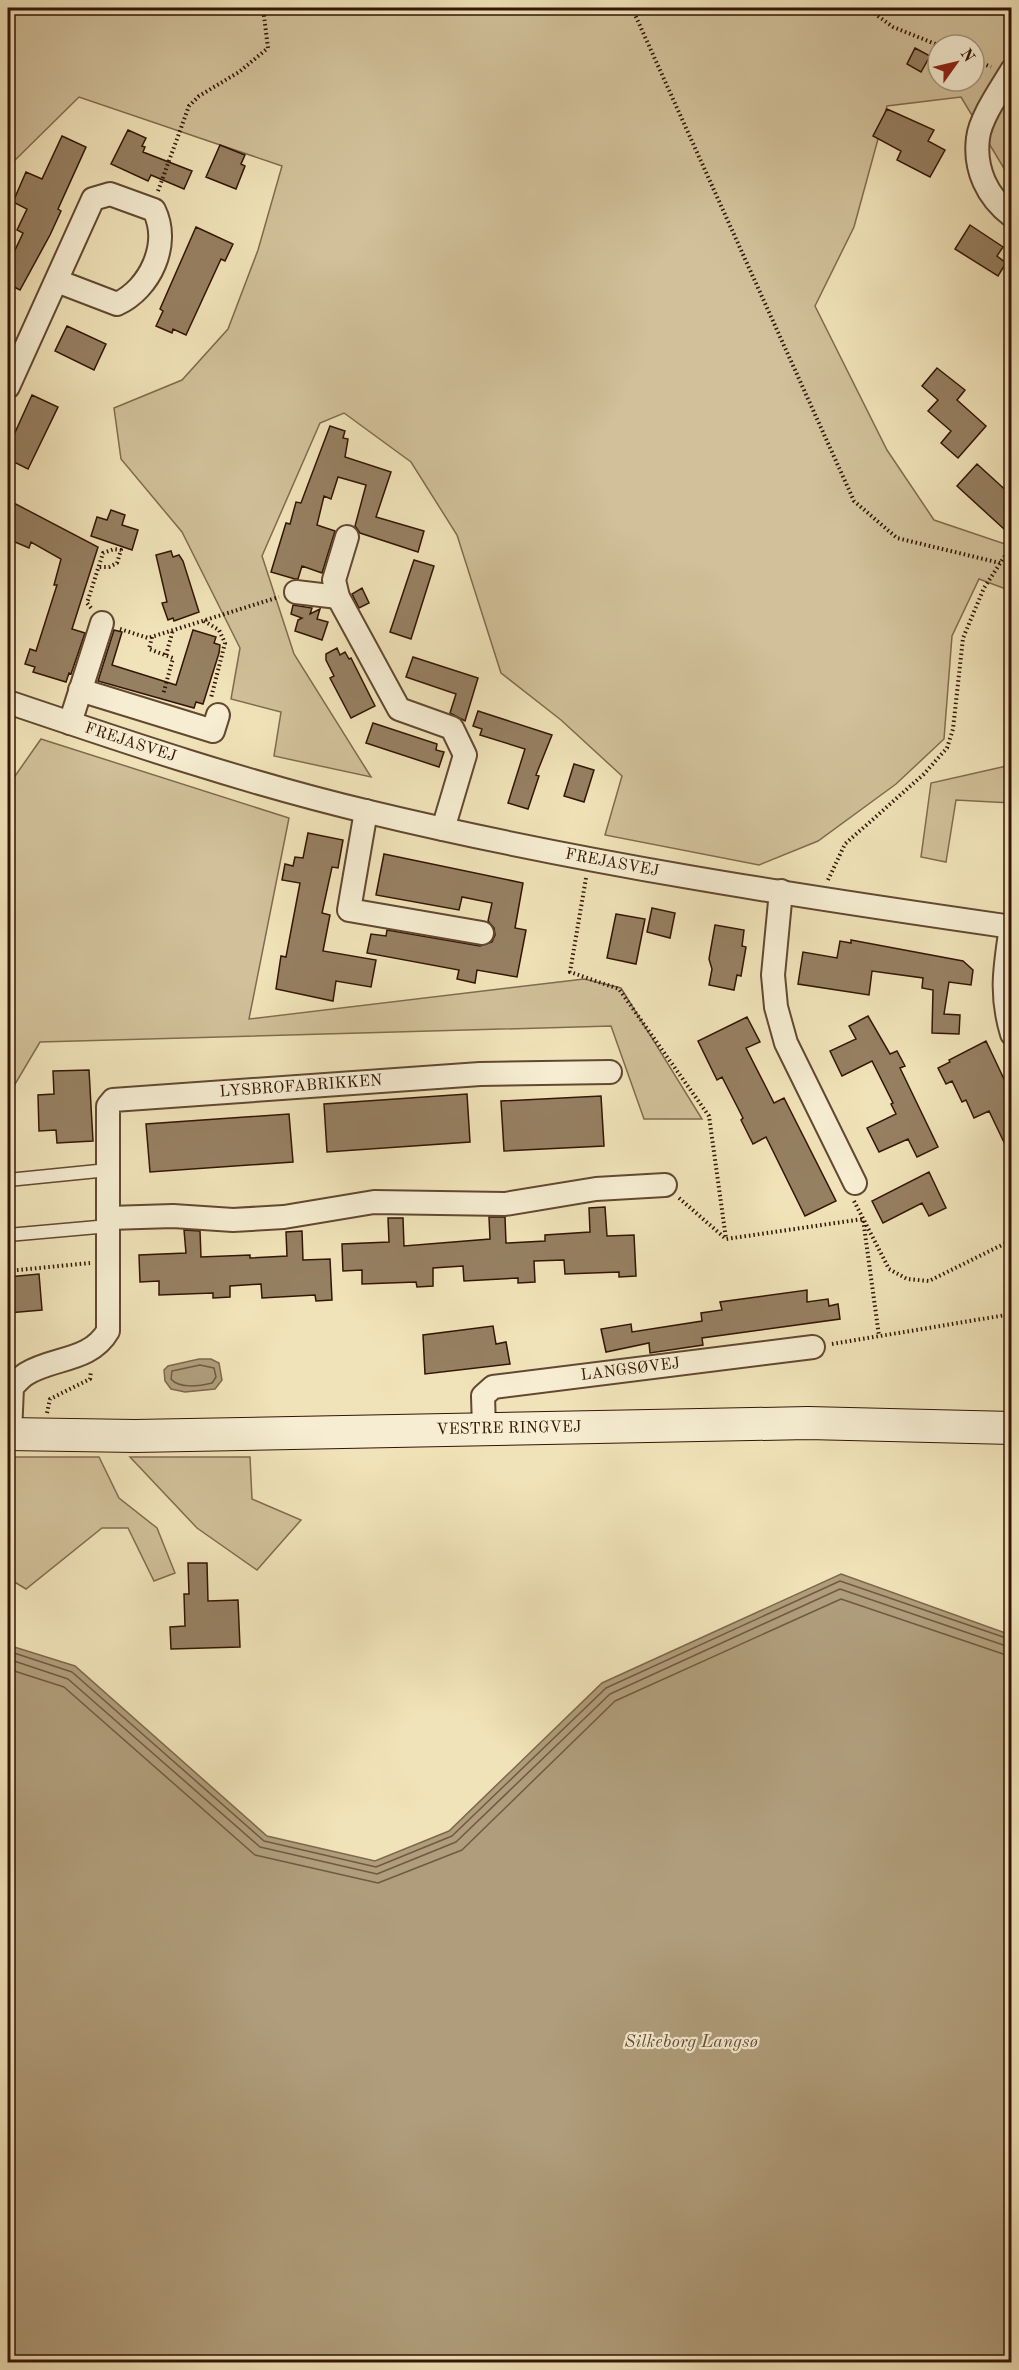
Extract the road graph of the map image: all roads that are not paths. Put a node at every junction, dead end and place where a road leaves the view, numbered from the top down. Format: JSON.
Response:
{"nodes":[{"id":1,"x":1011,"y":70,"type":"edge"},
{"id":2,"x":1011,"y":216,"type":"edge"},
{"id":3,"x":57,"y":281,"type":"junction"},
{"id":4,"x":9,"y":379,"type":"edge"},
{"id":5,"x":346,"y":537,"type":"dead end"},
{"id":6,"x":296,"y":591,"type":"road end"},
{"id":7,"x":338,"y":597,"type":"junction"},
{"id":8,"x":102,"y":623,"type":"road end"},
{"id":9,"x":80,"y":690,"type":"junction"},
{"id":10,"x":8,"y":702,"type":"edge"},
{"id":11,"x":218,"y":715,"type":"road end"},
{"id":12,"x":70,"y":723,"type":"junction"},
{"id":13,"x":366,"y":811,"type":"junction"},
{"id":14,"x":443,"y":829,"type":"junction"},
{"id":15,"x":781,"y":891,"type":"junction"},
{"id":16,"x":1011,"y":927,"type":"edge"},
{"id":17,"x":483,"y":933,"type":"dead end"},
{"id":18,"x":1011,"y":1034,"type":"edge"},
{"id":19,"x":610,"y":1072,"type":"dead end"},
{"id":20,"x":108,"y":1170,"type":"junction"},
{"id":21,"x":8,"y":1180,"type":"edge"},
{"id":22,"x":855,"y":1184,"type":"road end"},
{"id":23,"x":665,"y":1185,"type":"road end"},
{"id":24,"x":109,"y":1222,"type":"junction"},
{"id":25,"x":8,"y":1235,"type":"edge"},
{"id":26,"x":813,"y":1347,"type":"road end"},
{"id":27,"x":484,"y":1428,"type":"junction"},
{"id":28,"x":1011,"y":1428,"type":"edge"},
{"id":29,"x":9,"y":1434,"type":"edge"}],
"edges":[{"from":1,"to":2,"type":"street"},
{"from":3,"to":3,"type":"street"},
{"from":3,"to":4,"type":"street"},
{"from":5,"to":7,"type":"street"},
{"from":6,"to":7,"type":"street"},
{"from":7,"to":14,"type":"street"},
{"from":8,"to":9,"type":"street","name":"FREJASVEJ"},
{"from":9,"to":11,"type":"street"},
{"from":9,"to":12,"type":"street","name":"FREJASVEJ"},
{"from":10,"to":12,"type":"street","name":"FREJASVEJ"},
{"from":12,"to":13,"type":"street","name":"FREJASVEJ"},
{"from":13,"to":14,"type":"street","name":"FREJASVEJ"},
{"from":13,"to":17,"type":"street"},
{"from":14,"to":15,"type":"street","name":"FREJASVEJ"},
{"from":15,"to":16,"type":"street","name":"FREJASVEJ"},
{"from":15,"to":22,"type":"street"},
{"from":16,"to":18,"type":"street","name":"FREJASVEJ"},
{"from":19,"to":20,"type":"street","name":"LYSBROFABRIKKEN"},
{"from":20,"to":21,"type":"lane"},
{"from":20,"to":24,"type":"street","name":"LYSBROFABRIKKEN"},
{"from":23,"to":24,"type":"street"},
{"from":24,"to":25,"type":"lane"},
{"from":24,"to":29,"type":"street","name":"LYSBROFABRIKKEN"},
{"from":26,"to":27,"type":"street","name":"LANGSØVEJ"},
{"from":27,"to":28,"type":"main road","name":"VESTRE RINGVEJ"},
{"from":27,"to":29,"type":"main road","name":"VESTRE RINGVEJ"}]}
